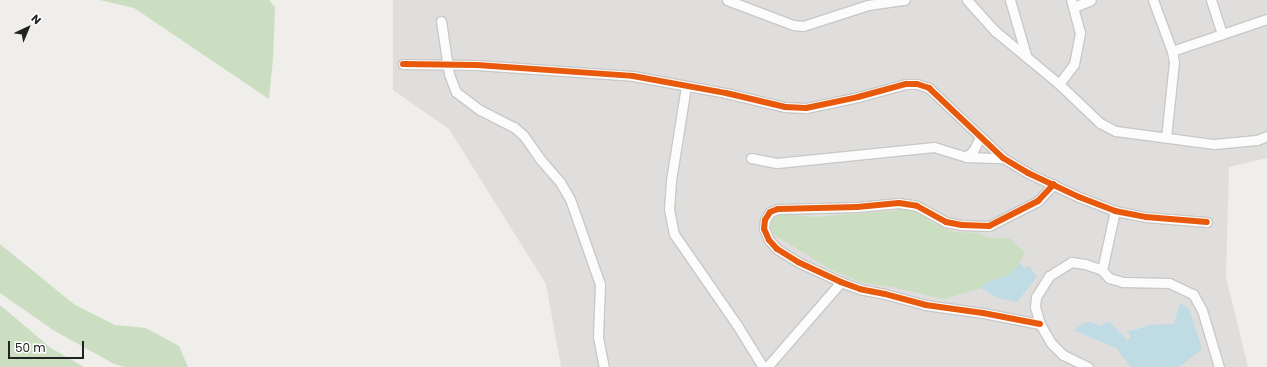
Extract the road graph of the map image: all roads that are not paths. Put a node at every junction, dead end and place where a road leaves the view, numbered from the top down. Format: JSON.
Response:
{"nodes":[{"id":1,"x":719,"y":0,"type":"edge"},
{"id":2,"x":905,"y":0,"type":"edge"},
{"id":3,"x":967,"y":0,"type":"edge"},
{"id":4,"x":1010,"y":0,"type":"edge"},
{"id":5,"x":1091,"y":0,"type":"edge"},
{"id":6,"x":1153,"y":0,"type":"edge"},
{"id":7,"x":1211,"y":0,"type":"edge"},
{"id":8,"x":728,"y":1,"type":"edge"},
{"id":9,"x":888,"y":1,"type":"edge"},
{"id":10,"x":1072,"y":4,"type":"edge"},
{"id":11,"x":1267,"y":18,"type":"edge"},
{"id":12,"x":441,"y":21,"type":"dead end"},
{"id":13,"x":1222,"y":34,"type":"junction"},
{"id":14,"x":1172,"y":51,"type":"junction"},
{"id":15,"x":1026,"y":55,"type":"junction"},
{"id":16,"x":402,"y":64,"type":"dead end"},
{"id":17,"x":448,"y":64,"type":"junction"},
{"id":18,"x":1059,"y":84,"type":"junction"},
{"id":19,"x":686,"y":86,"type":"junction"},
{"id":20,"x":1267,"y":136,"type":"edge"},
{"id":21,"x":980,"y":137,"type":"junction"},
{"id":22,"x":1166,"y":138,"type":"junction"},
{"id":23,"x":966,"y":157,"type":"junction"},
{"id":24,"x":751,"y":158,"type":"dead end"},
{"id":25,"x":1003,"y":158,"type":"junction"},
{"id":26,"x":1054,"y":184,"type":"junction"},
{"id":27,"x":1115,"y":210,"type":"junction"},
{"id":28,"x":1207,"y":222,"type":"dead end"},
{"id":29,"x":1102,"y":270,"type":"junction"},
{"id":30,"x":841,"y":282,"type":"junction"},
{"id":31,"x":1040,"y":324,"type":"junction"},
{"id":32,"x":604,"y":367,"type":"edge"},
{"id":33,"x":763,"y":367,"type":"edge"},
{"id":34,"x":767,"y":367,"type":"edge"},
{"id":35,"x":1088,"y":367,"type":"edge"},
{"id":36,"x":1219,"y":367,"type":"edge"}],
"edges":[{"from":1,"to":8,"type":"street"},
{"from":2,"to":9,"type":"street"},
{"from":3,"to":15,"type":"street"},
{"from":4,"to":15,"type":"street"},
{"from":5,"to":10,"type":"street"},
{"from":6,"to":14,"type":"street"},
{"from":7,"to":13,"type":"street"},
{"from":8,"to":9,"type":"street"},
{"from":10,"to":18,"type":"street"},
{"from":11,"to":13,"type":"street"},
{"from":12,"to":17,"type":"street"},
{"from":13,"to":14,"type":"street"},
{"from":14,"to":22,"type":"street"},
{"from":15,"to":18,"type":"street"},
{"from":16,"to":17,"type":"street"},
{"from":17,"to":19,"type":"street"},
{"from":17,"to":32,"type":"street"},
{"from":18,"to":22,"type":"street"},
{"from":19,"to":21,"type":"street"},
{"from":19,"to":33,"type":"street"},
{"from":20,"to":22,"type":"street"},
{"from":21,"to":23,"type":"street"},
{"from":21,"to":25,"type":"street"},
{"from":23,"to":24,"type":"street"},
{"from":23,"to":25,"type":"street"},
{"from":25,"to":26,"type":"street"},
{"from":26,"to":27,"type":"street"},
{"from":26,"to":30,"type":"street"},
{"from":27,"to":28,"type":"street"},
{"from":27,"to":29,"type":"street"},
{"from":29,"to":31,"type":"street"},
{"from":29,"to":36,"type":"street"},
{"from":30,"to":31,"type":"street"},
{"from":30,"to":34,"type":"street"},
{"from":31,"to":35,"type":"street"}]}
